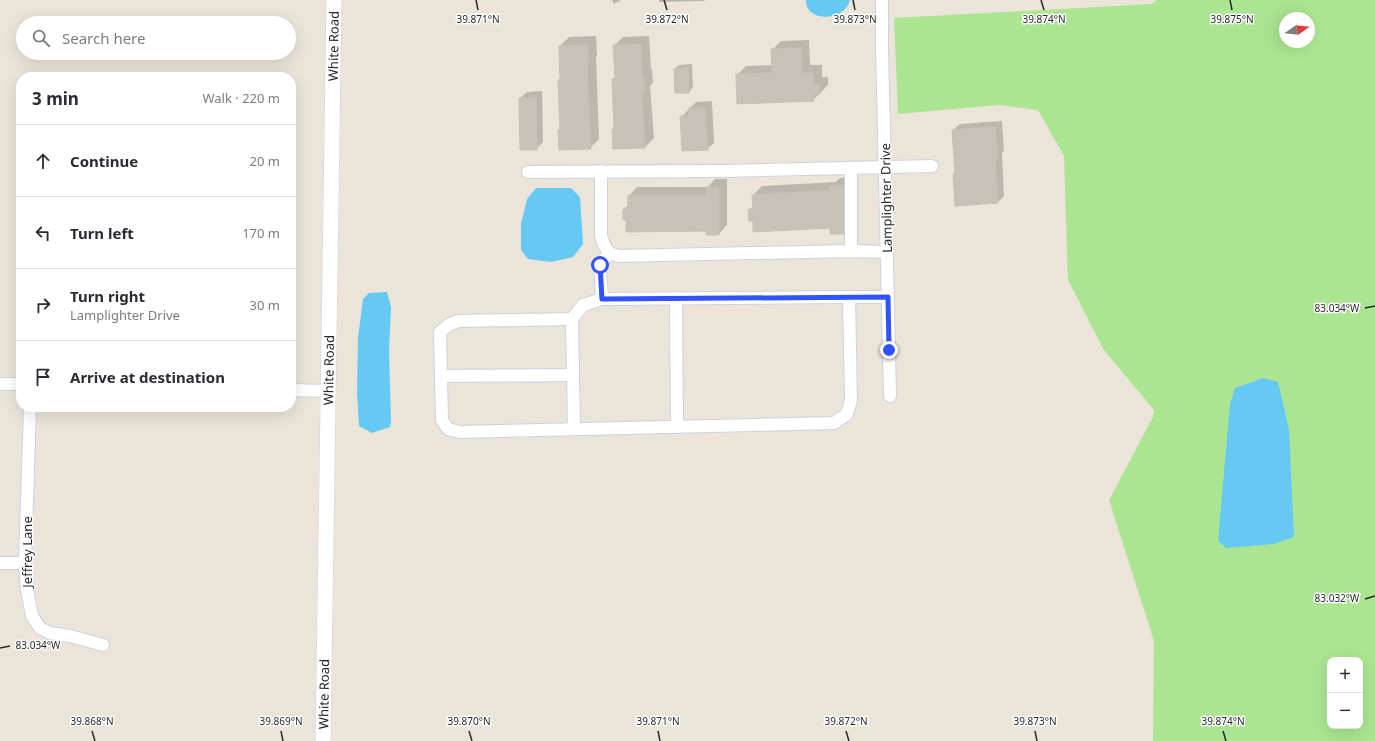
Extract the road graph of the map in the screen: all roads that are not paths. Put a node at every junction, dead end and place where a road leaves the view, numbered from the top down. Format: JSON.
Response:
{"nodes":[{"id":1,"x":334,"y":0,"type":"edge"},
{"id":2,"x":882,"y":0,"type":"edge"},
{"id":3,"x":886,"y":166,"type":"junction"},
{"id":4,"x":932,"y":166,"type":"dead end"},
{"id":5,"x":851,"y":168,"type":"junction"},
{"id":6,"x":601,"y":171,"type":"junction"},
{"id":7,"x":528,"y":172,"type":"dead end"},
{"id":8,"x":851,"y":251,"type":"junction"},
{"id":9,"x":887,"y":252,"type":"junction"},
{"id":10,"x":609,"y":253,"type":"junction"},
{"id":11,"x":849,"y":297,"type":"junction"},
{"id":12,"x":888,"y":297,"type":"junction"},
{"id":13,"x":676,"y":298,"type":"junction"},
{"id":14,"x":602,"y":299,"type":"junction"},
{"id":15,"x":572,"y":319,"type":"junction"},
{"id":16,"x":573,"y":375,"type":"junction"},
{"id":17,"x":441,"y":376,"type":"junction"},
{"id":18,"x":0,"y":384,"type":"edge"},
{"id":19,"x":16,"y":384,"type":"edge"},
{"id":20,"x":296,"y":390,"type":"edge"},
{"id":21,"x":328,"y":391,"type":"junction"},
{"id":22,"x":890,"y":396,"type":"dead end"},
{"id":23,"x":30,"y":412,"type":"edge"},
{"id":24,"x":678,"y":426,"type":"junction"},
{"id":25,"x":574,"y":429,"type":"junction"},
{"id":26,"x":0,"y":563,"type":"edge"},
{"id":27,"x":25,"y":563,"type":"junction"},
{"id":28,"x":103,"y":645,"type":"dead end"},
{"id":29,"x":322,"y":741,"type":"edge"}],
"edges":[{"from":1,"to":21,"type":"street","name":"White Road"},
{"from":2,"to":3,"type":"street","name":"Lamplighter Drive"},
{"from":3,"to":4,"type":"street"},
{"from":3,"to":5,"type":"street"},
{"from":3,"to":9,"type":"street","name":"Lamplighter Drive"},
{"from":5,"to":6,"type":"street"},
{"from":5,"to":8,"type":"street"},
{"from":6,"to":7,"type":"street"},
{"from":6,"to":10,"type":"street"},
{"from":8,"to":9,"type":"street"},
{"from":8,"to":10,"type":"street"},
{"from":9,"to":12,"type":"street","name":"Lamplighter Drive"},
{"from":10,"to":14,"type":"street"},
{"from":11,"to":12,"type":"street"},
{"from":11,"to":13,"type":"street"},
{"from":11,"to":24,"type":"street"},
{"from":12,"to":22,"type":"street","name":"Lamplighter Drive"},
{"from":13,"to":14,"type":"street"},
{"from":13,"to":24,"type":"street"},
{"from":14,"to":15,"type":"street"},
{"from":15,"to":16,"type":"street"},
{"from":15,"to":17,"type":"street"},
{"from":16,"to":17,"type":"street"},
{"from":16,"to":25,"type":"street"},
{"from":17,"to":25,"type":"street"},
{"from":18,"to":19,"type":"street"},
{"from":20,"to":21,"type":"street"},
{"from":21,"to":29,"type":"street","name":"White Road"},
{"from":23,"to":27,"type":"street","name":"Jeffrey Lane"},
{"from":24,"to":25,"type":"street"},
{"from":26,"to":27,"type":"street"},
{"from":27,"to":28,"type":"street","name":"Jeffrey Lane"}]}
